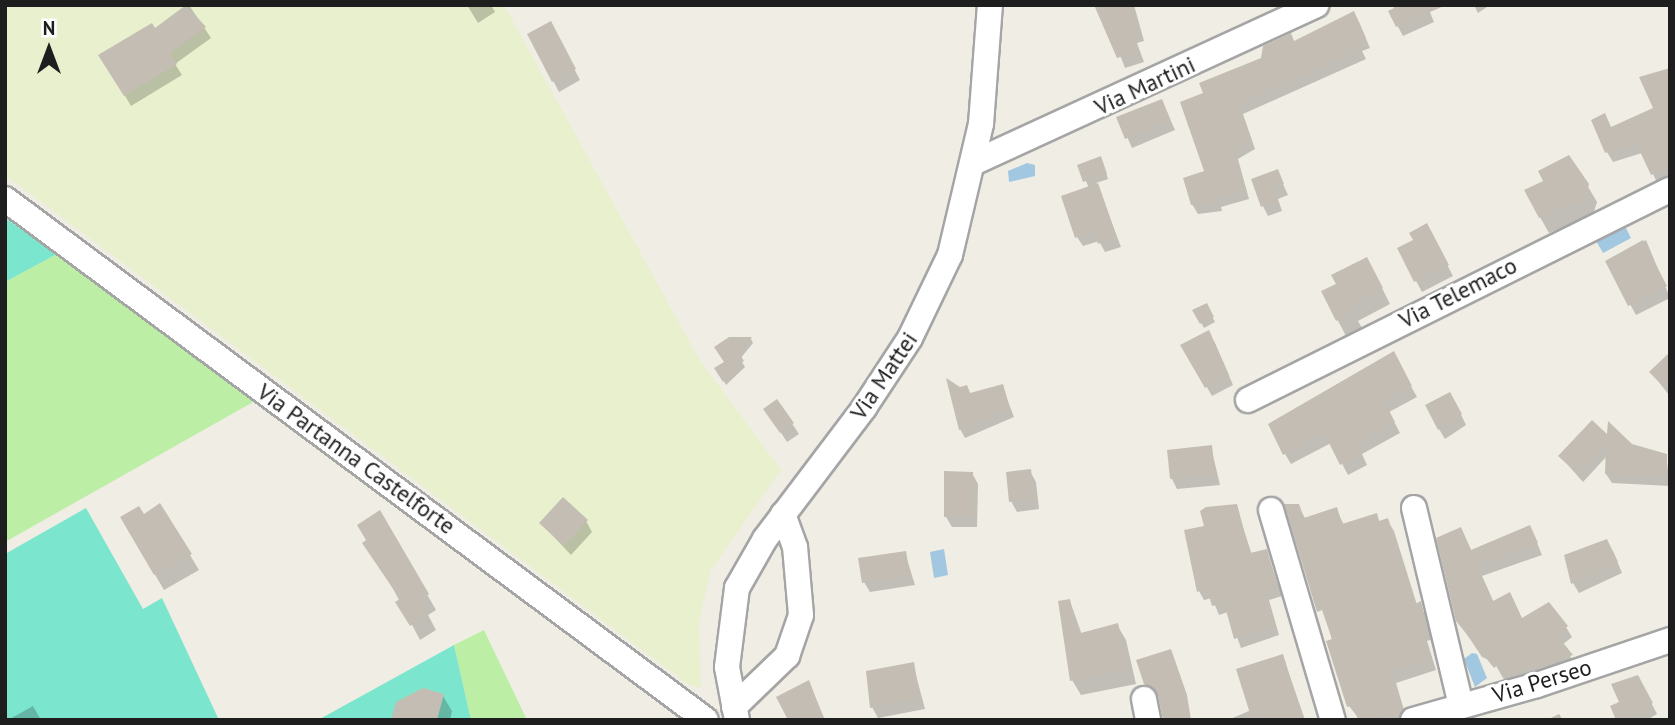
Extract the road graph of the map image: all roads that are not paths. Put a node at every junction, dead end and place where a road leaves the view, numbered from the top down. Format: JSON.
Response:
{"nodes":[{"id":1,"x":990,"y":5,"type":"edge"},
{"id":2,"x":1316,"y":5,"type":"edge"},
{"id":3,"x":973,"y":163,"type":"junction"},
{"id":4,"x":1670,"y":190,"type":"edge"},
{"id":5,"x":5,"y":199,"type":"edge"},
{"id":6,"x":1248,"y":400,"type":"dead end"},
{"id":7,"x":1414,"y":508,"type":"dead end"},
{"id":8,"x":1271,"y":510,"type":"dead end"},
{"id":9,"x":783,"y":514,"type":"junction"},
{"id":10,"x":1670,"y":640,"type":"edge"},
{"id":11,"x":1461,"y":705,"type":"junction"},
{"id":12,"x":736,"y":713,"type":"edge"},
{"id":13,"x":706,"y":720,"type":"edge"},
{"id":14,"x":1333,"y":720,"type":"edge"},
{"id":15,"x":1413,"y":720,"type":"edge"}],
"edges":[{"from":1,"to":3,"type":"street","name":"Via Mattei"},
{"from":2,"to":3,"type":"street","name":"Via Martini"},
{"from":3,"to":9,"type":"street","name":"Via Mattei"},
{"from":4,"to":6,"type":"street","name":"Via Telemaco"},
{"from":5,"to":13,"type":"street","name":"Via Partanna Castelforte"},
{"from":7,"to":11,"type":"street"},
{"from":8,"to":14,"type":"street"},
{"from":9,"to":12,"type":"street","name":"Via Mattei"},
{"from":9,"to":12,"type":"street"},
{"from":10,"to":11,"type":"street","name":"Via Perseo"},
{"from":11,"to":15,"type":"street","name":"Via Perseo"}]}
